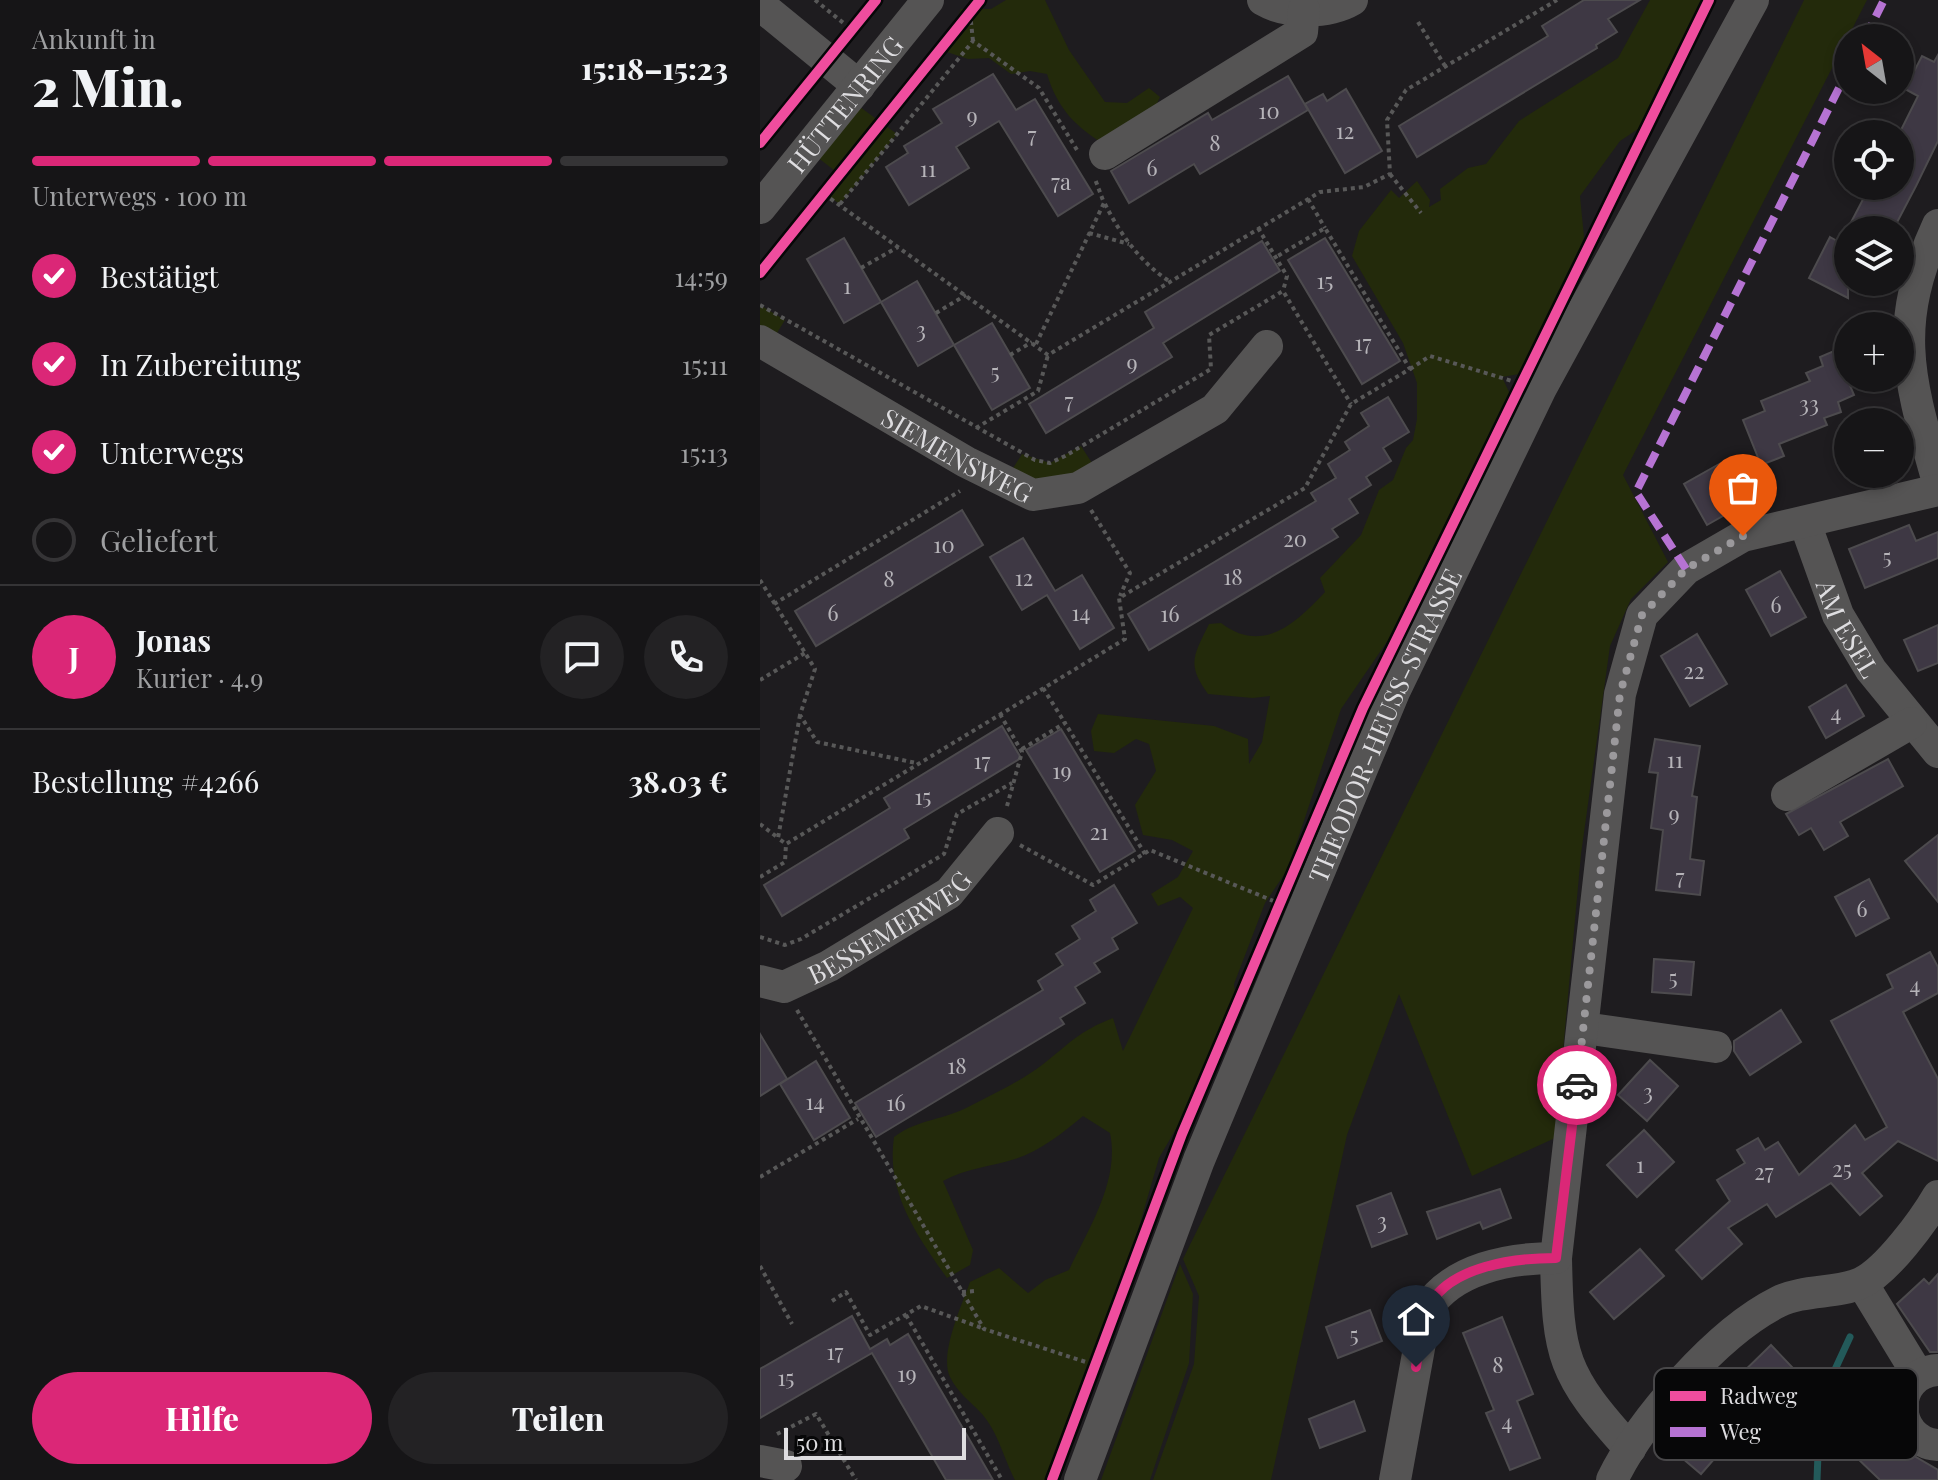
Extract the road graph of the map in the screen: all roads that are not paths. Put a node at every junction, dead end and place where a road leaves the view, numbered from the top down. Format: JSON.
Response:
{"nodes":[{"id":1,"x":928,"y":0,"type":"edge"},
{"id":2,"x":1263,"y":0,"type":"edge"},
{"id":3,"x":1352,"y":0,"type":"edge"},
{"id":4,"x":1753,"y":0,"type":"edge"},
{"id":5,"x":760,"y":5,"type":"edge"},
{"id":6,"x":1304,"y":9,"type":"junction"},
{"id":7,"x":859,"y":86,"type":"junction"},
{"id":8,"x":1092,"y":164,"type":"road end"},
{"id":9,"x":760,"y":208,"type":"edge"},
{"id":10,"x":1938,"y":225,"type":"edge"},
{"id":11,"x":760,"y":341,"type":"edge"},
{"id":12,"x":1267,"y":346,"type":"dead end"},
{"id":13,"x":1938,"y":482,"type":"edge"},
{"id":14,"x":1938,"y":490,"type":"edge"},
{"id":15,"x":1805,"y":523,"type":"junction"},
{"id":16,"x":1911,"y":723,"type":"junction"},
{"id":17,"x":1938,"y":752,"type":"edge"},
{"id":18,"x":1787,"y":795,"type":"dead end"},
{"id":19,"x":998,"y":833,"type":"road end"},
{"id":20,"x":772,"y":984,"type":"edge"},
{"id":21,"x":1584,"y":1028,"type":"junction"},
{"id":22,"x":1716,"y":1047,"type":"dead end"},
{"id":23,"x":1938,"y":1196,"type":"edge"},
{"id":24,"x":1556,"y":1258,"type":"junction"},
{"id":25,"x":1862,"y":1283,"type":"junction"},
{"id":26,"x":1696,"y":1368,"type":"edge"},
{"id":27,"x":1928,"y":1373,"type":"edge"},
{"id":28,"x":1654,"y":1418,"type":"edge"},
{"id":29,"x":1918,"y":1439,"type":"edge"},
{"id":30,"x":1938,"y":1445,"type":"edge"},
{"id":31,"x":1630,"y":1449,"type":"junction"},
{"id":32,"x":1080,"y":1480,"type":"edge"},
{"id":33,"x":1395,"y":1480,"type":"edge"},
{"id":34,"x":1612,"y":1480,"type":"edge"}],
"edges":[{"from":1,"to":7,"type":"street","name":"HÜTTENRING"},
{"from":2,"to":6,"type":"street"},
{"from":3,"to":6,"type":"street"},
{"from":4,"to":32,"type":"street","name":"THEODOR-HEUSS-STRASSE"},
{"from":5,"to":7,"type":"street"},
{"from":6,"to":8,"type":"street"},
{"from":7,"to":9,"type":"street","name":"HÜTTENRING"},
{"from":10,"to":13,"type":"street"},
{"from":11,"to":12,"type":"street","name":"SIEMENSWEG"},
{"from":14,"to":15,"type":"street"},
{"from":15,"to":16,"type":"street","name":"AM ESEL"},
{"from":15,"to":21,"type":"street"},
{"from":16,"to":17,"type":"street","name":"AM ESEL"},
{"from":16,"to":18,"type":"street"},
{"from":19,"to":20,"type":"street","name":"BESSEMERWEG"},
{"from":21,"to":22,"type":"street"},
{"from":21,"to":24,"type":"street"},
{"from":23,"to":25,"type":"street"},
{"from":24,"to":31,"type":"street"},
{"from":24,"to":33,"type":"street"},
{"from":25,"to":26,"type":"street"},
{"from":25,"to":27,"type":"street"},
{"from":28,"to":31,"type":"street"},
{"from":29,"to":30,"type":"street"},
{"from":31,"to":34,"type":"street"}]}
